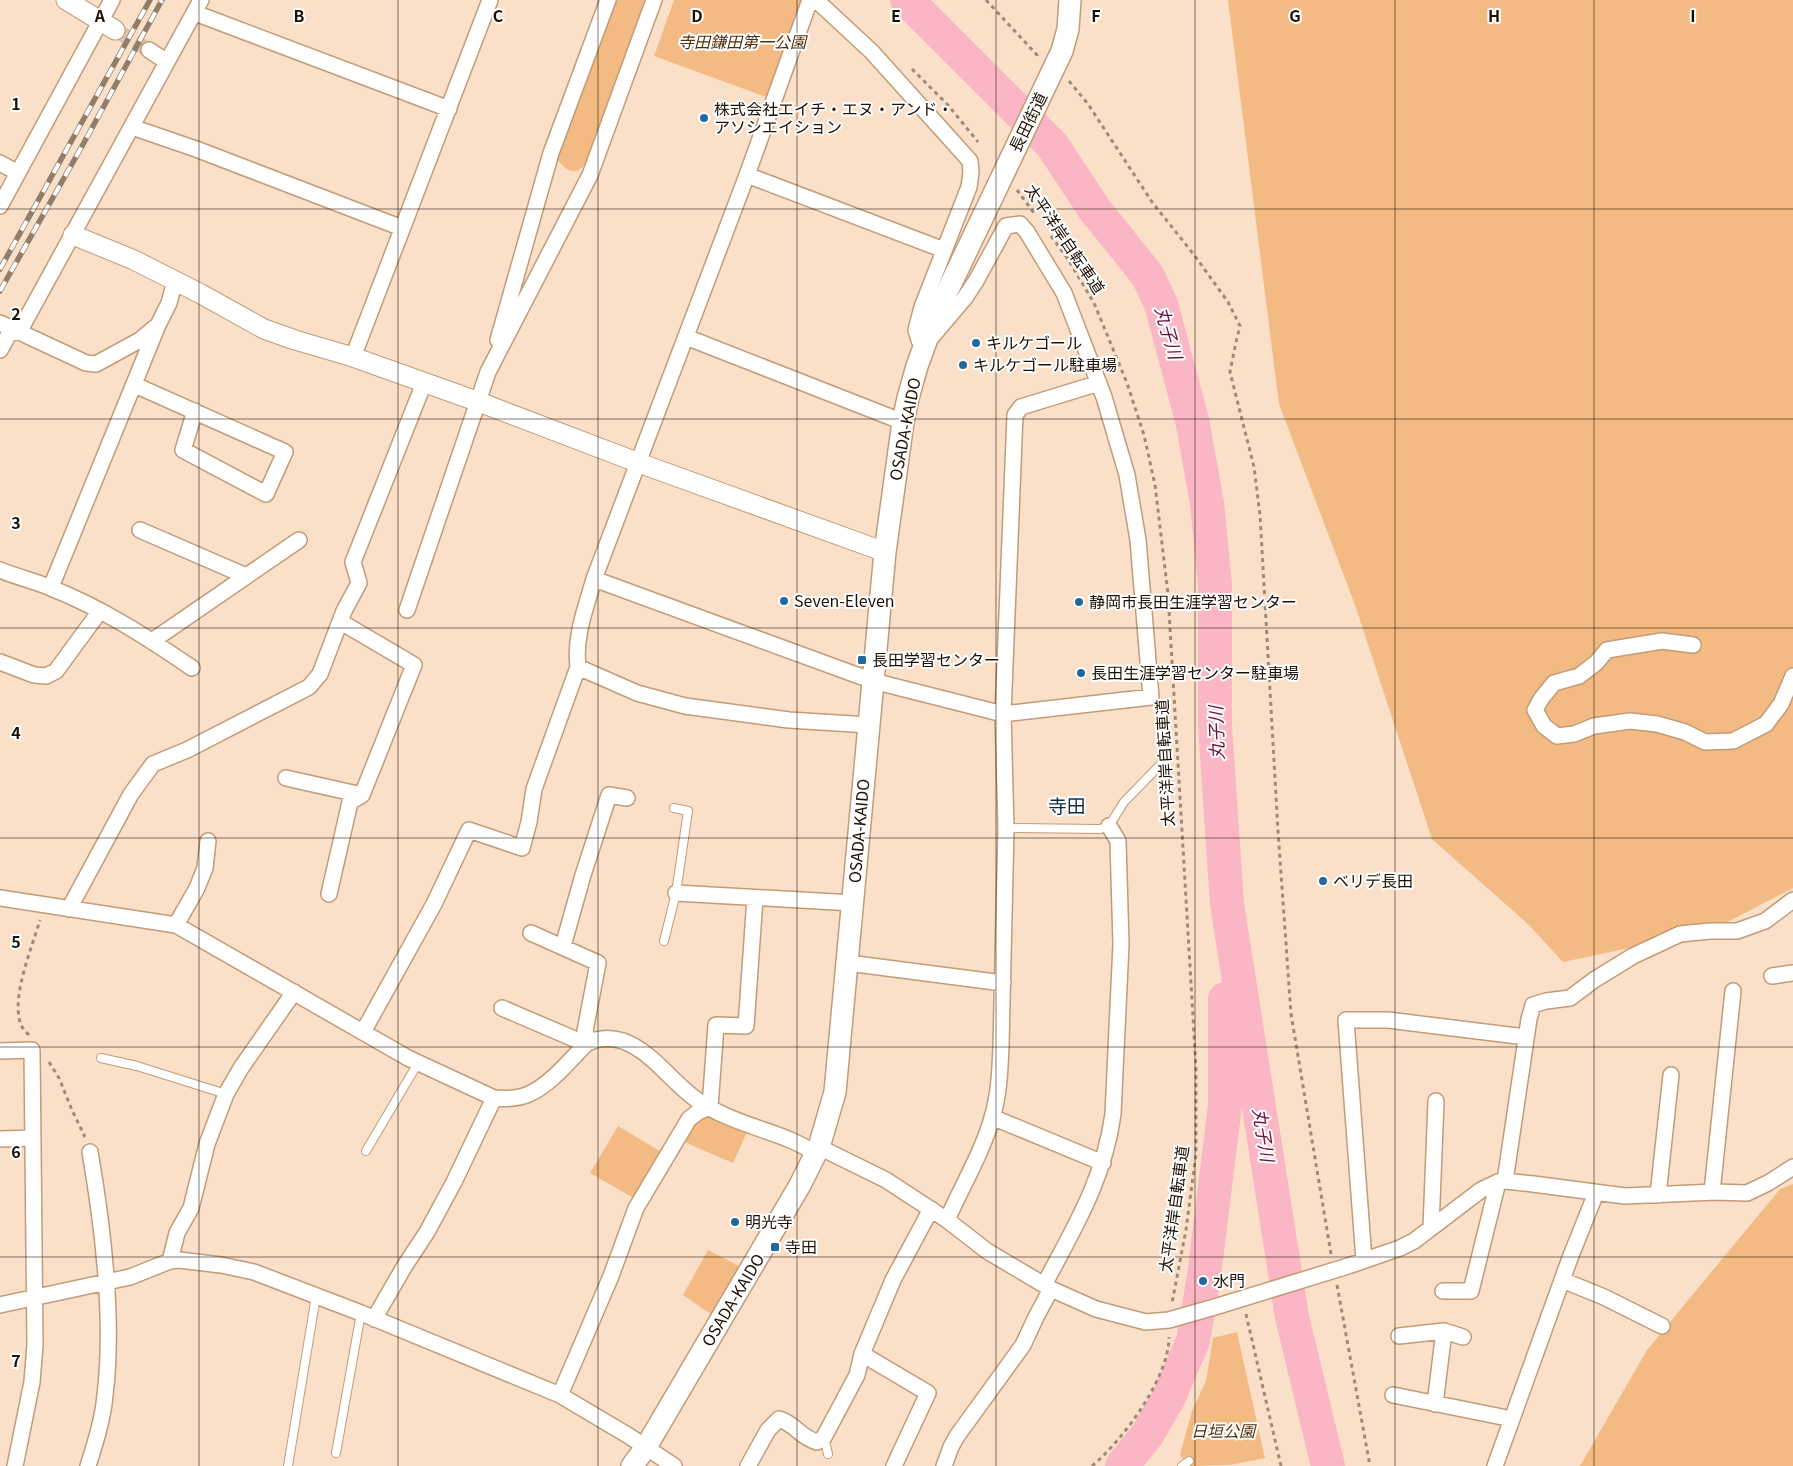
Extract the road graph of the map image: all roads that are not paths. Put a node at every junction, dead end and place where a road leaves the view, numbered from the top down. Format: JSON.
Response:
{"nodes":[{"id":1,"x":66,"y":0,"type":"edge"},
{"id":2,"x":112,"y":0,"type":"edge"},
{"id":3,"x":490,"y":0,"type":"edge"},
{"id":4,"x":608,"y":0,"type":"edge"},
{"id":5,"x":654,"y":0,"type":"edge"},
{"id":6,"x":810,"y":0,"type":"edge"},
{"id":7,"x":816,"y":0,"type":"edge"},
{"id":8,"x":1070,"y":0,"type":"edge"},
{"id":9,"x":198,"y":6,"type":"edge"},
{"id":10,"x":108,"y":26,"type":"junction"},
{"id":11,"x":149,"y":50,"type":"tunnel mouth"},
{"id":12,"x":167,"y":62,"type":"junction"},
{"id":13,"x":449,"y":109,"type":"junction"},
{"id":14,"x":132,"y":128,"type":"junction"},
{"id":15,"x":0,"y":162,"type":"edge"},
{"id":16,"x":1006,"y":169,"type":"joint"},
{"id":17,"x":18,"y":173,"type":"junction"},
{"id":18,"x":747,"y":175,"type":"junction"},
{"id":19,"x":0,"y":206,"type":"edge"},
{"id":20,"x":402,"y":228,"type":"junction"},
{"id":21,"x":73,"y":235,"type":"junction"},
{"id":22,"x":944,"y":250,"type":"junction"},
{"id":23,"x":175,"y":281,"type":"junction"},
{"id":24,"x":0,"y":323,"type":"edge"},
{"id":25,"x":158,"y":325,"type":"junction"},
{"id":26,"x":19,"y":331,"type":"junction"},
{"id":27,"x":686,"y":337,"type":"junction"},
{"id":28,"x":924,"y":346,"type":"junction"},
{"id":29,"x":0,"y":350,"type":"edge"},
{"id":30,"x":353,"y":357,"type":"junction"},
{"id":31,"x":488,"y":372,"type":"junction"},
{"id":32,"x":424,"y":383,"type":"junction"},
{"id":33,"x":1100,"y":383,"type":"junction"},
{"id":34,"x":135,"y":385,"type":"junction"},
{"id":35,"x":479,"y":402,"type":"junction"},
{"id":36,"x":195,"y":411,"type":"junction"},
{"id":37,"x":903,"y":422,"type":"junction"},
{"id":38,"x":639,"y":463,"type":"junction"},
{"id":39,"x":140,"y":530,"type":"dead end"},
{"id":40,"x":299,"y":540,"type":"dead end"},
{"id":41,"x":885,"y":552,"type":"junction"},
{"id":42,"x":0,"y":570,"type":"edge"},
{"id":43,"x":246,"y":576,"type":"junction"},
{"id":44,"x":594,"y":579,"type":"junction"},
{"id":45,"x":51,"y":588,"type":"junction"},
{"id":46,"x":407,"y":610,"type":"dead end"},
{"id":47,"x":100,"y":611,"type":"junction"},
{"id":48,"x":341,"y":622,"type":"junction"},
{"id":49,"x":152,"y":641,"type":"junction"},
{"id":50,"x":1693,"y":645,"type":"dead end"},
{"id":51,"x":0,"y":662,"type":"edge"},
{"id":52,"x":578,"y":667,"type":"junction"},
{"id":53,"x":192,"y":668,"type":"dead end"},
{"id":54,"x":1793,"y":676,"type":"edge"},
{"id":55,"x":873,"y":682,"type":"junction"},
{"id":56,"x":1003,"y":714,"type":"junction"},
{"id":57,"x":869,"y":725,"type":"junction"},
{"id":58,"x":1160,"y":765,"type":"dead end"},
{"id":59,"x":286,"y":778,"type":"dead end"},
{"id":60,"x":362,"y":795,"type":"junction"},
{"id":61,"x":627,"y":798,"type":"dead end"},
{"id":62,"x":674,"y":808,"type":"dead end"},
{"id":63,"x":1109,"y":826,"type":"junction"},
{"id":64,"x":1006,"y":828,"type":"junction"},
{"id":65,"x":208,"y":842,"type":"dead end"},
{"id":66,"x":676,"y":893,"type":"junction"},
{"id":67,"x":329,"y":894,"type":"dead end"},
{"id":68,"x":0,"y":898,"type":"edge"},
{"id":69,"x":755,"y":898,"type":"junction"},
{"id":70,"x":1793,"y":900,"type":"edge"},
{"id":71,"x":853,"y":903,"type":"junction"},
{"id":72,"x":69,"y":909,"type":"junction"},
{"id":73,"x":176,"y":925,"type":"junction"},
{"id":74,"x":531,"y":933,"type":"dead end"},
{"id":75,"x":664,"y":942,"type":"dead end"},
{"id":76,"x":563,"y":946,"type":"junction"},
{"id":77,"x":848,"y":962,"type":"junction"},
{"id":78,"x":1793,"y":974,"type":"edge"},
{"id":79,"x":1772,"y":976,"type":"dead end"},
{"id":80,"x":1003,"y":983,"type":"junction"},
{"id":81,"x":1733,"y":991,"type":"dead end"},
{"id":82,"x":294,"y":992,"type":"junction"},
{"id":83,"x":502,"y":1008,"type":"dead end"},
{"id":84,"x":363,"y":1032,"type":"junction"},
{"id":85,"x":1526,"y":1037,"type":"junction"},
{"id":86,"x":587,"y":1043,"type":"junction"},
{"id":87,"x":0,"y":1051,"type":"edge"},
{"id":88,"x":100,"y":1058,"type":"dead end"},
{"id":89,"x":418,"y":1063,"type":"junction"},
{"id":90,"x":1671,"y":1075,"type":"dead end"},
{"id":91,"x":226,"y":1094,"type":"junction"},
{"id":92,"x":494,"y":1098,"type":"junction"},
{"id":93,"x":1436,"y":1101,"type":"dead end"},
{"id":94,"x":710,"y":1108,"type":"junction"},
{"id":95,"x":992,"y":1117,"type":"junction"},
{"id":96,"x":33,"y":1138,"type":"junction"},
{"id":97,"x":0,"y":1139,"type":"edge"},
{"id":98,"x":817,"y":1150,"type":"junction"},
{"id":99,"x":366,"y":1151,"type":"dead end"},
{"id":100,"x":90,"y":1152,"type":"road end"},
{"id":101,"x":1103,"y":1163,"type":"junction"},
{"id":102,"x":1793,"y":1167,"type":"edge"},
{"id":103,"x":1501,"y":1182,"type":"junction"},
{"id":104,"x":1712,"y":1192,"type":"junction"},
{"id":105,"x":1596,"y":1193,"type":"junction"},
{"id":106,"x":1658,"y":1195,"type":"junction"},
{"id":107,"x":931,"y":1209,"type":"junction"},
{"id":108,"x":947,"y":1220,"type":"junction"},
{"id":109,"x":1431,"y":1228,"type":"junction"},
{"id":110,"x":1364,"y":1260,"type":"junction"},
{"id":111,"x":170,"y":1261,"type":"junction"},
{"id":112,"x":1562,"y":1280,"type":"junction"},
{"id":113,"x":106,"y":1282,"type":"junction"},
{"id":114,"x":1047,"y":1287,"type":"junction"},
{"id":115,"x":1443,"y":1291,"type":"dead end"},
{"id":116,"x":316,"y":1296,"type":"junction"},
{"id":117,"x":35,"y":1297,"type":"junction"},
{"id":118,"x":0,"y":1305,"type":"edge"},
{"id":119,"x":368,"y":1316,"type":"junction"},
{"id":120,"x":1662,"y":1326,"type":"dead end"},
{"id":121,"x":1444,"y":1331,"type":"junction"},
{"id":122,"x":1399,"y":1336,"type":"dead end"},
{"id":123,"x":1463,"y":1337,"type":"dead end"},
{"id":124,"x":862,"y":1354,"type":"junction"},
{"id":125,"x":560,"y":1396,"type":"junction"},
{"id":126,"x":1393,"y":1396,"type":"dead end"},
{"id":127,"x":1435,"y":1404,"type":"junction"},
{"id":128,"x":1512,"y":1419,"type":"junction"},
{"id":129,"x":824,"y":1437,"type":"junction"},
{"id":130,"x":646,"y":1447,"type":"junction"},
{"id":131,"x":336,"y":1454,"type":"dead end"},
{"id":132,"x":828,"y":1454,"type":"dead end"},
{"id":133,"x":1189,"y":1461,"type":"dead end"},
{"id":134,"x":15,"y":1466,"type":"edge"},
{"id":135,"x":88,"y":1466,"type":"edge"},
{"id":136,"x":288,"y":1466,"type":"edge"},
{"id":137,"x":632,"y":1466,"type":"edge"},
{"id":138,"x":674,"y":1466,"type":"edge"},
{"id":139,"x":748,"y":1466,"type":"edge"},
{"id":140,"x":894,"y":1466,"type":"edge"},
{"id":141,"x":944,"y":1466,"type":"edge"},
{"id":142,"x":1182,"y":1466,"type":"edge"},
{"id":143,"x":1495,"y":1466,"type":"edge"}],
"edges":[{"from":1,"to":10,"type":"street"},
{"from":2,"to":10,"type":"street"},
{"from":3,"to":13,"type":"street"},
{"from":4,"to":31,"type":"street"},
{"from":5,"to":31,"type":"street"},
{"from":6,"to":18,"type":"street"},
{"from":7,"to":22,"type":"street"},
{"from":8,"to":16,"type":"main road","name":"長田街道"},
{"from":9,"to":12,"type":"street"},
{"from":9,"to":13,"type":"street"},
{"from":10,"to":17,"type":"street"},
{"from":11,"to":12,"type":"street"},
{"from":12,"to":14,"type":"street"},
{"from":13,"to":20,"type":"street"},
{"from":14,"to":20,"type":"street"},
{"from":14,"to":21,"type":"street"},
{"from":15,"to":17,"type":"street"},
{"from":16,"to":28,"type":"main road","name":"OSADA-KAIDO"},
{"from":17,"to":19,"type":"street"},
{"from":18,"to":22,"type":"street"},
{"from":18,"to":27,"type":"street"},
{"from":20,"to":30,"type":"street"},
{"from":21,"to":23,"type":"street"},
{"from":21,"to":26,"type":"street"},
{"from":22,"to":28,"type":"street"},
{"from":23,"to":25,"type":"street"},
{"from":23,"to":30,"type":"street"},
{"from":24,"to":26,"type":"street"},
{"from":25,"to":26,"type":"street"},
{"from":25,"to":34,"type":"street"},
{"from":26,"to":29,"type":"street"},
{"from":27,"to":37,"type":"street"},
{"from":27,"to":38,"type":"street"},
{"from":28,"to":33,"type":"street"},
{"from":28,"to":37,"type":"main road","name":"OSADA-KAIDO"},
{"from":30,"to":32,"type":"street"},
{"from":31,"to":35,"type":"street"},
{"from":32,"to":35,"type":"street"},
{"from":32,"to":48,"type":"street"},
{"from":33,"to":56,"type":"street"},
{"from":33,"to":56,"type":"street"},
{"from":34,"to":36,"type":"street"},
{"from":34,"to":45,"type":"street"},
{"from":35,"to":38,"type":"street"},
{"from":35,"to":46,"type":"street"},
{"from":36,"to":36,"type":"street"},
{"from":37,"to":41,"type":"main road","name":"OSADA-KAIDO"},
{"from":38,"to":41,"type":"street"},
{"from":38,"to":44,"type":"street"},
{"from":39,"to":43,"type":"street"},
{"from":40,"to":43,"type":"street"},
{"from":41,"to":55,"type":"main road","name":"OSADA-KAIDO"},
{"from":42,"to":45,"type":"street"},
{"from":43,"to":49,"type":"street"},
{"from":44,"to":52,"type":"street"},
{"from":44,"to":55,"type":"street"},
{"from":45,"to":47,"type":"street"},
{"from":47,"to":49,"type":"street"},
{"from":47,"to":51,"type":"street"},
{"from":48,"to":60,"type":"street"},
{"from":48,"to":72,"type":"street"},
{"from":49,"to":53,"type":"street"},
{"from":50,"to":54,"type":"street"},
{"from":52,"to":57,"type":"street"},
{"from":52,"to":84,"type":"street"},
{"from":55,"to":56,"type":"street"},
{"from":55,"to":57,"type":"main road","name":"OSADA-KAIDO"},
{"from":56,"to":64,"type":"street"},
{"from":57,"to":71,"type":"main road","name":"OSADA-KAIDO"},
{"from":58,"to":63,"type":"lane"},
{"from":59,"to":60,"type":"street"},
{"from":60,"to":67,"type":"street"},
{"from":61,"to":76,"type":"street"},
{"from":62,"to":66,"type":"lane"},
{"from":63,"to":64,"type":"lane"},
{"from":63,"to":101,"type":"street"},
{"from":64,"to":80,"type":"street"},
{"from":65,"to":73,"type":"street"},
{"from":66,"to":69,"type":"street"},
{"from":66,"to":75,"type":"lane"},
{"from":68,"to":72,"type":"street"},
{"from":69,"to":71,"type":"street"},
{"from":69,"to":94,"type":"street"},
{"from":70,"to":85,"type":"street"},
{"from":71,"to":77,"type":"main road","name":"OSADA-KAIDO"},
{"from":72,"to":73,"type":"street"},
{"from":73,"to":82,"type":"street"},
{"from":74,"to":76,"type":"street"},
{"from":76,"to":86,"type":"street"},
{"from":77,"to":80,"type":"street"},
{"from":77,"to":98,"type":"main road","name":"OSADA-KAIDO"},
{"from":78,"to":79,"type":"street"},
{"from":80,"to":95,"type":"street"},
{"from":81,"to":104,"type":"street"},
{"from":82,"to":84,"type":"street"},
{"from":82,"to":91,"type":"street"},
{"from":83,"to":86,"type":"street"},
{"from":84,"to":89,"type":"street"},
{"from":85,"to":103,"type":"street"},
{"from":85,"to":110,"type":"street"},
{"from":86,"to":92,"type":"street"},
{"from":86,"to":94,"type":"street"},
{"from":87,"to":96,"type":"street"},
{"from":88,"to":91,"type":"lane"},
{"from":89,"to":92,"type":"street"},
{"from":89,"to":99,"type":"lane"},
{"from":90,"to":106,"type":"street"},
{"from":91,"to":111,"type":"street"},
{"from":92,"to":119,"type":"street"},
{"from":93,"to":109,"type":"street"},
{"from":94,"to":98,"type":"street"},
{"from":94,"to":125,"type":"street"},
{"from":95,"to":101,"type":"street"},
{"from":95,"to":108,"type":"street"},
{"from":96,"to":97,"type":"street"},
{"from":96,"to":117,"type":"street"},
{"from":98,"to":107,"type":"street"},
{"from":98,"to":130,"type":"main road","name":"OSADA-KAIDO"},
{"from":100,"to":113,"type":"street"},
{"from":101,"to":114,"type":"street"},
{"from":102,"to":104,"type":"street"},
{"from":103,"to":105,"type":"street"},
{"from":103,"to":109,"type":"street"},
{"from":103,"to":115,"type":"street"},
{"from":104,"to":106,"type":"street"},
{"from":105,"to":106,"type":"street"},
{"from":105,"to":112,"type":"street"},
{"from":107,"to":108,"type":"street"},
{"from":107,"to":124,"type":"street"},
{"from":108,"to":114,"type":"street"},
{"from":109,"to":110,"type":"street"},
{"from":110,"to":114,"type":"street"},
{"from":111,"to":113,"type":"street"},
{"from":111,"to":116,"type":"street"},
{"from":112,"to":120,"type":"street"},
{"from":112,"to":128,"type":"street"},
{"from":113,"to":117,"type":"street"},
{"from":113,"to":135,"type":"street"},
{"from":114,"to":141,"type":"street"},
{"from":116,"to":119,"type":"street"},
{"from":116,"to":136,"type":"lane"},
{"from":117,"to":118,"type":"street"},
{"from":117,"to":134,"type":"street"},
{"from":119,"to":125,"type":"street"},
{"from":119,"to":131,"type":"lane"},
{"from":121,"to":122,"type":"street"},
{"from":121,"to":123,"type":"street"},
{"from":121,"to":127,"type":"street"},
{"from":124,"to":129,"type":"street"},
{"from":124,"to":140,"type":"street"},
{"from":125,"to":130,"type":"street"},
{"from":126,"to":127,"type":"street"},
{"from":127,"to":128,"type":"street"},
{"from":128,"to":143,"type":"street"},
{"from":129,"to":132,"type":"lane"},
{"from":129,"to":139,"type":"street"},
{"from":130,"to":137,"type":"main road","name":"OSADA-KAIDO"},
{"from":130,"to":138,"type":"street"},
{"from":133,"to":142,"type":"lane"}]}
